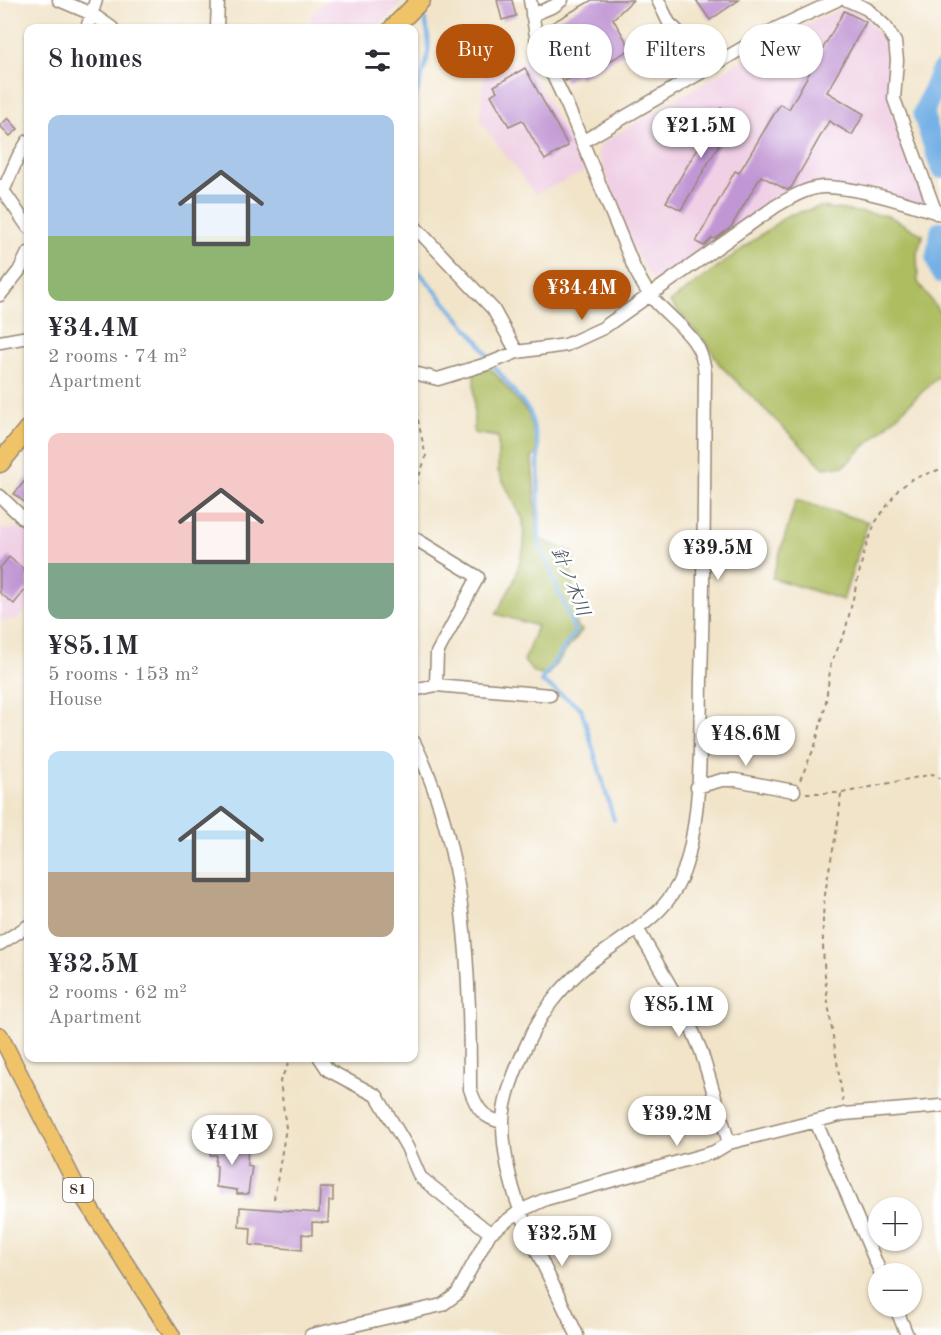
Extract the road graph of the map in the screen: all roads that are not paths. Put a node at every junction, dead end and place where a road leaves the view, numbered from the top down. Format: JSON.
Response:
{"nodes":[{"id":1,"x":59,"y":0,"type":"edge"},
{"id":2,"x":96,"y":0,"type":"edge"},
{"id":3,"x":218,"y":0,"type":"edge"},
{"id":4,"x":421,"y":0,"type":"edge"},
{"id":5,"x":530,"y":0,"type":"edge"},
{"id":6,"x":562,"y":0,"type":"edge"},
{"id":7,"x":658,"y":0,"type":"edge"},
{"id":8,"x":837,"y":0,"type":"edge"},
{"id":9,"x":847,"y":0,"type":"edge"},
{"id":10,"x":92,"y":14,"type":"junction"},
{"id":11,"x":532,"y":15,"type":"junction"},
{"id":12,"x":88,"y":24,"type":"edge"},
{"id":13,"x":106,"y":24,"type":"edge"},
{"id":14,"x":217,"y":24,"type":"edge"},
{"id":15,"x":397,"y":24,"type":"edge"},
{"id":16,"x":670,"y":24,"type":"edge"},
{"id":17,"x":727,"y":58,"type":"edge"},
{"id":18,"x":693,"y":78,"type":"edge"},
{"id":19,"x":582,"y":142,"type":"junction"},
{"id":20,"x":24,"y":147,"type":"edge"},
{"id":21,"x":2,"y":188,"type":"edge"},
{"id":22,"x":939,"y":214,"type":"edge"},
{"id":23,"x":24,"y":220,"type":"edge"},
{"id":24,"x":418,"y":230,"type":"edge"},
{"id":25,"x":24,"y":261,"type":"edge"},
{"id":26,"x":0,"y":294,"type":"edge"},
{"id":27,"x":650,"y":295,"type":"junction"},
{"id":28,"x":24,"y":338,"type":"edge"},
{"id":29,"x":0,"y":342,"type":"edge"},
{"id":30,"x":517,"y":352,"type":"junction"},
{"id":31,"x":418,"y":374,"type":"edge"},
{"id":32,"x":24,"y":434,"type":"edge"},
{"id":33,"x":0,"y":463,"type":"edge"},
{"id":34,"x":0,"y":496,"type":"edge"},
{"id":35,"x":24,"y":517,"type":"edge"},
{"id":36,"x":418,"y":540,"type":"edge"},
{"id":37,"x":436,"y":685,"type":"junction"},
{"id":38,"x":418,"y":689,"type":"edge"},
{"id":39,"x":550,"y":695,"type":"dead end"},
{"id":40,"x":418,"y":750,"type":"edge"},
{"id":41,"x":697,"y":787,"type":"junction"},
{"id":42,"x":794,"y":791,"type":"road end"},
{"id":43,"x":24,"y":929,"type":"edge"},
{"id":44,"x":638,"y":930,"type":"junction"},
{"id":45,"x":0,"y":944,"type":"edge"},
{"id":46,"x":0,"y":1035,"type":"edge"},
{"id":47,"x":323,"y":1062,"type":"edge"},
{"id":48,"x":941,"y":1106,"type":"edge"},
{"id":49,"x":503,"y":1122,"type":"junction"},
{"id":50,"x":816,"y":1122,"type":"junction"},
{"id":51,"x":729,"y":1143,"type":"junction"},
{"id":52,"x":520,"y":1211,"type":"junction"},
{"id":53,"x":490,"y":1233,"type":"junction"},
{"id":54,"x":876,"y":1263,"type":"edge"},
{"id":55,"x":900,"y":1317,"type":"edge"},
{"id":56,"x":172,"y":1335,"type":"edge"},
{"id":57,"x":311,"y":1335,"type":"edge"},
{"id":58,"x":577,"y":1335,"type":"edge"},
{"id":59,"x":908,"y":1335,"type":"edge"}],
"edges":[{"from":1,"to":10,"type":"street"},
{"from":2,"to":10,"type":"street"},
{"from":3,"to":14,"type":"street"},
{"from":4,"to":15,"type":"highway"},
{"from":5,"to":11,"type":"street"},
{"from":6,"to":11,"type":"street"},
{"from":7,"to":16,"type":"street"},
{"from":8,"to":17,"type":"street"},
{"from":9,"to":22,"type":"street"},
{"from":10,"to":12,"type":"street"},
{"from":10,"to":13,"type":"street"},
{"from":11,"to":19,"type":"street"},
{"from":18,"to":19,"type":"street"},
{"from":19,"to":27,"type":"street"},
{"from":20,"to":21,"type":"street"},
{"from":21,"to":23,"type":"street"},
{"from":22,"to":27,"type":"street"},
{"from":24,"to":30,"type":"street"},
{"from":25,"to":26,"type":"street"},
{"from":27,"to":30,"type":"street"},
{"from":27,"to":41,"type":"street"},
{"from":28,"to":29,"type":"street"},
{"from":30,"to":31,"type":"street"},
{"from":32,"to":33,"type":"highway"},
{"from":34,"to":35,"type":"street"},
{"from":36,"to":37,"type":"street"},
{"from":37,"to":38,"type":"street"},
{"from":37,"to":39,"type":"street"},
{"from":40,"to":49,"type":"street"},
{"from":41,"to":42,"type":"street"},
{"from":41,"to":44,"type":"street"},
{"from":43,"to":45,"type":"street"},
{"from":44,"to":49,"type":"street"},
{"from":44,"to":51,"type":"street"},
{"from":46,"to":56,"type":"main road","number":"81"},
{"from":47,"to":53,"type":"street"},
{"from":48,"to":50,"type":"street"},
{"from":49,"to":52,"type":"street"},
{"from":50,"to":51,"type":"street"},
{"from":50,"to":54,"type":"street"},
{"from":51,"to":52,"type":"street"},
{"from":52,"to":53,"type":"street"},
{"from":52,"to":58,"type":"street"},
{"from":53,"to":57,"type":"street"},
{"from":55,"to":59,"type":"street"}]}
